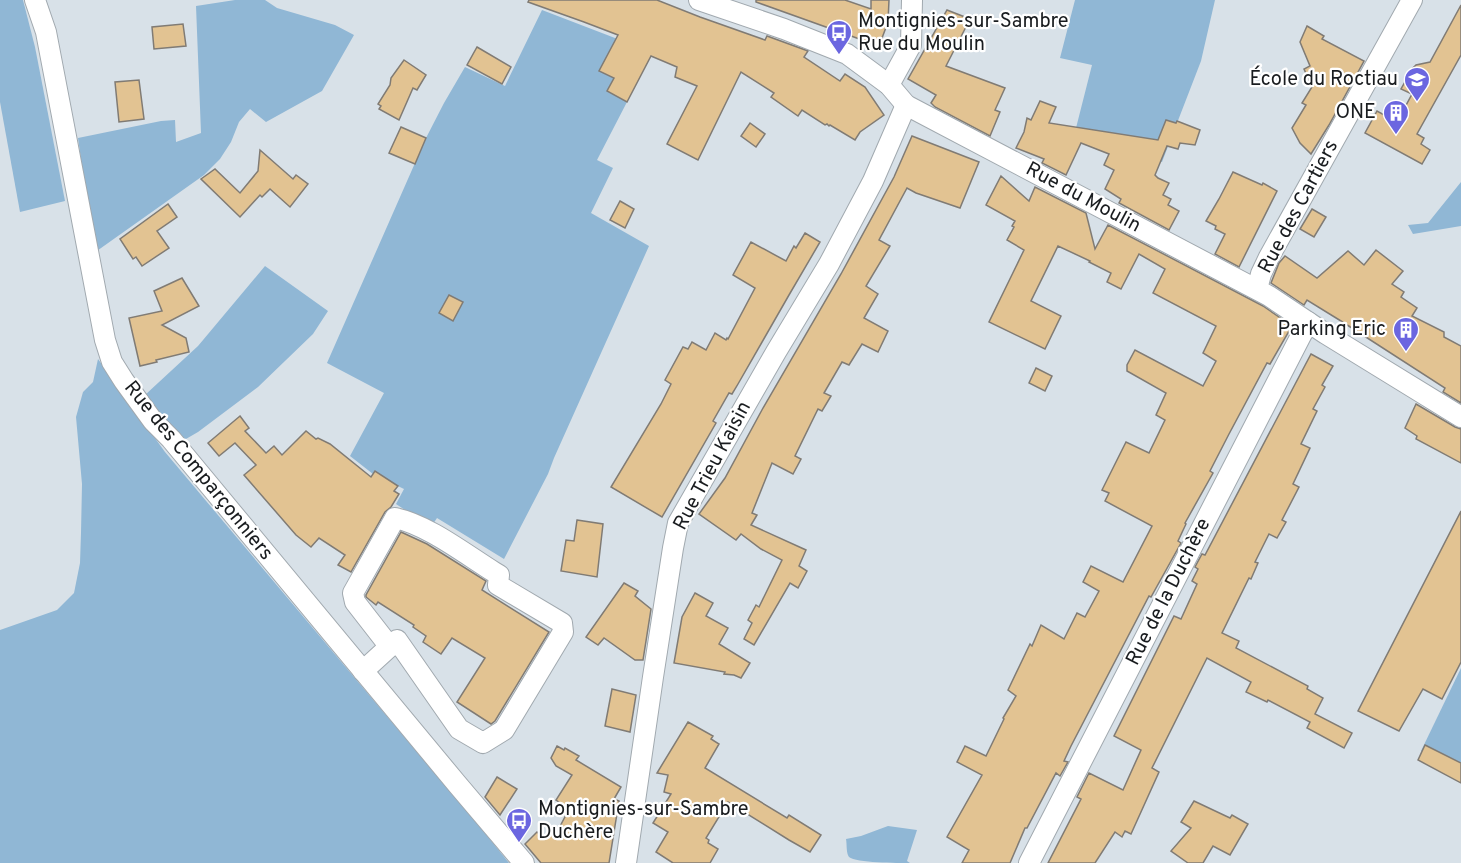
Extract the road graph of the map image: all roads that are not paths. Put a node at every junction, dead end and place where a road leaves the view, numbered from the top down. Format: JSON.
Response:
{"nodes":[{"id":1,"x":35,"y":0,"type":"edge"},
{"id":2,"x":699,"y":0,"type":"edge"},
{"id":3,"x":912,"y":0,"type":"edge"},
{"id":4,"x":1412,"y":0,"type":"edge"},
{"id":5,"x":889,"y":85,"type":"junction"},
{"id":6,"x":906,"y":105,"type":"junction"},
{"id":7,"x":1257,"y":290,"type":"junction"},
{"id":8,"x":1308,"y":322,"type":"junction"},
{"id":9,"x":1461,"y":417,"type":"edge"},
{"id":10,"x":390,"y":646,"type":"junction"},
{"id":11,"x":363,"y":670,"type":"junction"},
{"id":12,"x":524,"y":863,"type":"edge"},
{"id":13,"x":626,"y":863,"type":"edge"},
{"id":14,"x":1029,"y":863,"type":"edge"}],
"edges":[{"from":1,"to":11,"type":"street","name":"Rue des Comparçonniers"},
{"from":2,"to":5,"type":"street","name":"Rue du Moulin"},
{"from":3,"to":5,"type":"street"},
{"from":4,"to":7,"type":"street","name":"Rue des Cartiers"},
{"from":5,"to":6,"type":"street","name":"Rue du Moulin"},
{"from":6,"to":7,"type":"street","name":"Rue du Moulin"},
{"from":6,"to":13,"type":"street","name":"Rue Trieu Kaisin"},
{"from":7,"to":8,"type":"street","name":"Rue du Moulin"},
{"from":8,"to":9,"type":"street","name":"Rue du Moulin"},
{"from":8,"to":14,"type":"street","name":"Rue de la Duchère"},
{"from":10,"to":10,"type":"street"},
{"from":10,"to":11,"type":"street"},
{"from":11,"to":12,"type":"street","name":"Rue des Comparçonniers"}]}
